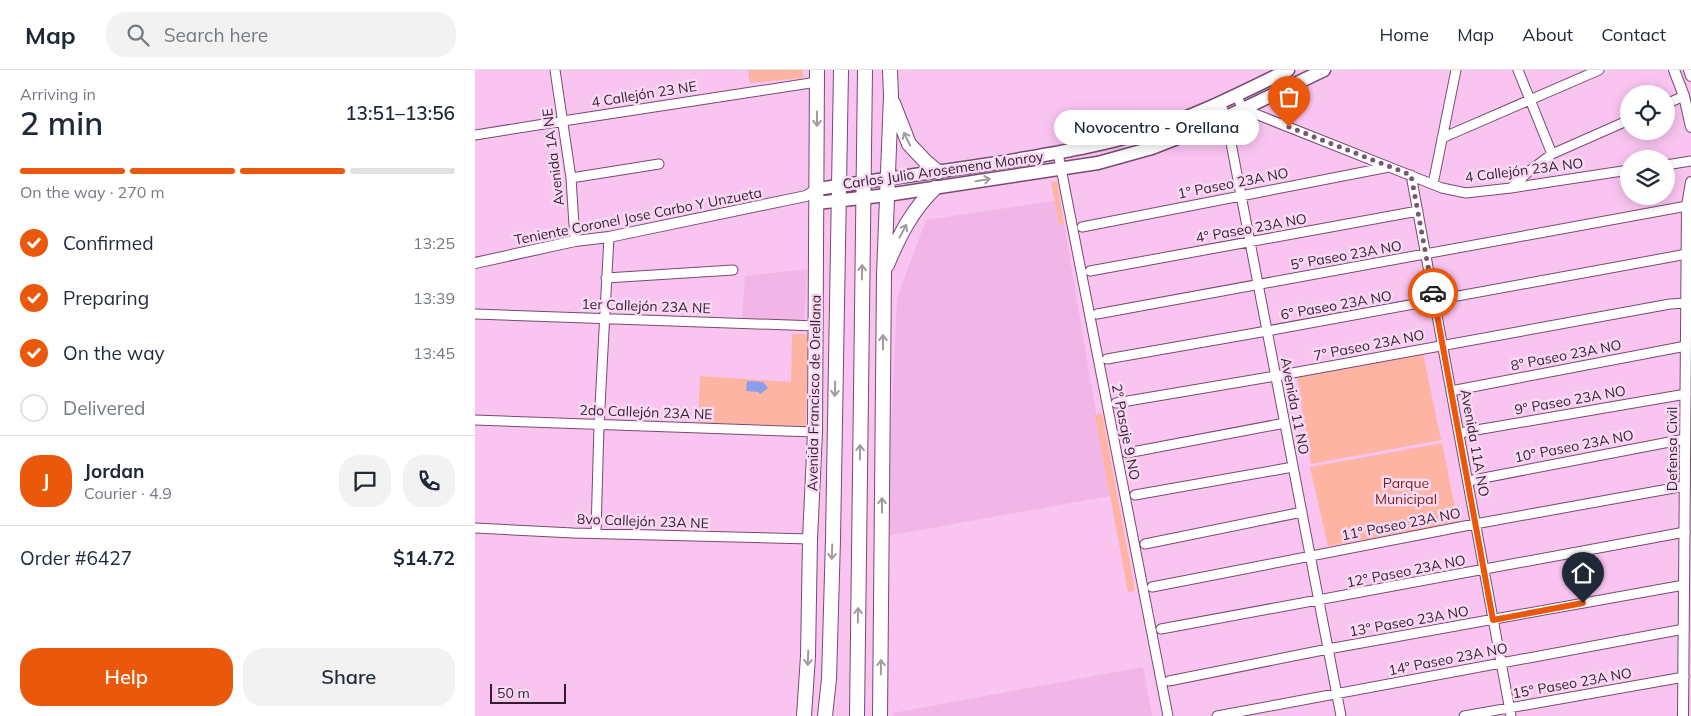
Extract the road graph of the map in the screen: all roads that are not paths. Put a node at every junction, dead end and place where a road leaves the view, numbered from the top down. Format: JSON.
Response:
{"nodes":[{"id":1,"x":555,"y":70,"type":"edge"},
{"id":2,"x":841,"y":70,"type":"edge"},
{"id":3,"x":865,"y":70,"type":"edge"},
{"id":4,"x":890,"y":70,"type":"edge"},
{"id":5,"x":1288,"y":70,"type":"edge"},
{"id":6,"x":1324,"y":70,"type":"edge"},
{"id":7,"x":1456,"y":70,"type":"edge"},
{"id":8,"x":1519,"y":70,"type":"edge"},
{"id":9,"x":1599,"y":70,"type":"edge"},
{"id":10,"x":1674,"y":70,"type":"edge"},
{"id":11,"x":1689,"y":70,"type":"edge"},
{"id":12,"x":817,"y":76,"type":"edge"},
{"id":13,"x":1691,"y":76,"type":"edge"},
{"id":14,"x":1236,"y":95,"type":"junction"},
{"id":15,"x":891,"y":96,"type":"junction"},
{"id":16,"x":1684,"y":96,"type":"junction"},
{"id":17,"x":1530,"y":99,"type":"junction"},
{"id":18,"x":1675,"y":100,"type":"edge"},
{"id":19,"x":1220,"y":103,"type":"junction"},
{"id":20,"x":1243,"y":109,"type":"junction"},
{"id":21,"x":1226,"y":117,"type":"junction"},
{"id":22,"x":563,"y":120,"type":"junction"},
{"id":23,"x":1620,"y":124,"type":"edge"},
{"id":24,"x":1691,"y":127,"type":"edge"},
{"id":25,"x":475,"y":136,"type":"edge"},
{"id":26,"x":1441,"y":138,"type":"junction"},
{"id":27,"x":1058,"y":153,"type":"junction"},
{"id":28,"x":1551,"y":154,"type":"junction"},
{"id":29,"x":1691,"y":161,"type":"edge"},
{"id":30,"x":659,"y":164,"type":"dead end"},
{"id":31,"x":1675,"y":164,"type":"edge"},
{"id":32,"x":1389,"y":166,"type":"junction"},
{"id":33,"x":1061,"y":168,"type":"junction"},
{"id":34,"x":1620,"y":171,"type":"edge"},
{"id":35,"x":938,"y":172,"type":"junction"},
{"id":36,"x":1411,"y":175,"type":"junction"},
{"id":37,"x":571,"y":178,"type":"junction"},
{"id":38,"x":887,"y":179,"type":"junction"},
{"id":39,"x":1691,"y":182,"type":"edge"},
{"id":40,"x":863,"y":183,"type":"junction"},
{"id":41,"x":1433,"y":184,"type":"junction"},
{"id":42,"x":839,"y":186,"type":"junction"},
{"id":43,"x":935,"y":188,"type":"junction"},
{"id":44,"x":1511,"y":188,"type":"junction"},
{"id":45,"x":887,"y":195,"type":"junction"},
{"id":46,"x":1241,"y":195,"type":"junction"},
{"id":47,"x":813,"y":196,"type":"junction"},
{"id":48,"x":863,"y":198,"type":"junction"},
{"id":49,"x":839,"y":200,"type":"junction"},
{"id":50,"x":1687,"y":206,"type":"junction"},
{"id":51,"x":1417,"y":211,"type":"junction"},
{"id":52,"x":1082,"y":227,"type":"dead end"},
{"id":53,"x":609,"y":237,"type":"junction"},
{"id":54,"x":575,"y":241,"type":"junction"},
{"id":55,"x":1250,"y":242,"type":"junction"},
{"id":56,"x":1426,"y":254,"type":"junction"},
{"id":57,"x":1687,"y":254,"type":"junction"},
{"id":58,"x":475,"y":263,"type":"edge"},
{"id":59,"x":733,"y":270,"type":"dead end"},
{"id":60,"x":1090,"y":271,"type":"dead end"},
{"id":61,"x":883,"y":275,"type":"junction"},
{"id":62,"x":606,"y":278,"type":"junction"},
{"id":63,"x":1258,"y":285,"type":"junction"},
{"id":64,"x":1434,"y":300,"type":"junction"},
{"id":65,"x":1687,"y":303,"type":"junction"},
{"id":66,"x":475,"y":314,"type":"edge"},
{"id":67,"x":1097,"y":314,"type":"dead end"},
{"id":68,"x":603,"y":319,"type":"junction"},
{"id":69,"x":816,"y":326,"type":"junction"},
{"id":70,"x":1267,"y":331,"type":"junction"},
{"id":71,"x":1443,"y":345,"type":"junction"},
{"id":72,"x":1686,"y":346,"type":"junction"},
{"id":73,"x":1107,"y":359,"type":"dead end"},
{"id":74,"x":1275,"y":376,"type":"junction"},
{"id":75,"x":1451,"y":391,"type":"junction"},
{"id":76,"x":1686,"y":394,"type":"junction"},
{"id":77,"x":1117,"y":403,"type":"dead end"},
{"id":78,"x":475,"y":420,"type":"edge"},
{"id":79,"x":1285,"y":423,"type":"junction"},
{"id":80,"x":599,"y":425,"type":"junction"},
{"id":81,"x":815,"y":432,"type":"junction"},
{"id":82,"x":1459,"y":433,"type":"junction"},
{"id":83,"x":1685,"y":439,"type":"junction"},
{"id":84,"x":1127,"y":453,"type":"dead end"},
{"id":85,"x":1293,"y":467,"type":"junction"},
{"id":86,"x":1467,"y":481,"type":"junction"},
{"id":87,"x":1685,"y":486,"type":"junction"},
{"id":88,"x":1135,"y":495,"type":"dead end"},
{"id":89,"x":1302,"y":512,"type":"junction"},
{"id":90,"x":1475,"y":524,"type":"junction"},
{"id":91,"x":475,"y":528,"type":"edge"},
{"id":92,"x":1685,"y":532,"type":"junction"},
{"id":93,"x":596,"y":533,"type":"junction"},
{"id":94,"x":811,"y":539,"type":"junction"},
{"id":95,"x":1145,"y":544,"type":"dead end"},
{"id":96,"x":1310,"y":556,"type":"junction"},
{"id":97,"x":1484,"y":570,"type":"junction"},
{"id":98,"x":1684,"y":586,"type":"junction"},
{"id":99,"x":1152,"y":588,"type":"dead end"},
{"id":100,"x":1319,"y":601,"type":"junction"},
{"id":101,"x":1493,"y":620,"type":"junction"},
{"id":102,"x":1161,"y":629,"type":"dead end"},
{"id":103,"x":1684,"y":629,"type":"junction"},
{"id":104,"x":1328,"y":649,"type":"junction"},
{"id":105,"x":1501,"y":663,"type":"junction"},
{"id":106,"x":1684,"y":677,"type":"junction"},
{"id":107,"x":1169,"y":681,"type":"dead end"},
{"id":108,"x":1337,"y":694,"type":"junction"},
{"id":109,"x":1510,"y":712,"type":"edge"},
{"id":110,"x":1691,"y":713,"type":"edge"},
{"id":111,"x":804,"y":716,"type":"edge"},
{"id":112,"x":825,"y":716,"type":"edge"},
{"id":113,"x":857,"y":716,"type":"edge"},
{"id":114,"x":880,"y":716,"type":"edge"},
{"id":115,"x":1168,"y":716,"type":"edge"},
{"id":116,"x":1217,"y":716,"type":"edge"},
{"id":117,"x":1341,"y":716,"type":"edge"},
{"id":118,"x":1464,"y":716,"type":"edge"},
{"id":119,"x":1683,"y":716,"type":"edge"}],
"edges":[{"from":1,"to":22,"type":"street","name":"Avenida 1A NE"},
{"from":2,"to":42,"type":"main road","name":"Avenida Francisco de Orellana"},
{"from":3,"to":40,"type":"main road"},
{"from":4,"to":15,"type":"main road"},
{"from":5,"to":14,"type":"main road","name":"Carlos Julio Arosemena Monroy"},
{"from":6,"to":20,"type":"main road","name":"Carlos Julio Arosemena Monroy"},
{"from":7,"to":26,"type":"street"},
{"from":8,"to":17,"type":"street"},
{"from":9,"to":17,"type":"street"},
{"from":10,"to":16,"type":"street"},
{"from":11,"to":13,"type":"street"},
{"from":12,"to":22,"type":"street","name":"4 Callejón 23 NE"},
{"from":12,"to":47,"type":"main road","name":"Avenida Francisco de Orellana","one_way":true},
{"from":14,"to":19,"type":"main road","name":"Carlos Julio Arosemena Monroy"},
{"from":14,"to":20,"type":"street"},
{"from":35,"to":15,"type":"main road","one_way":true},
{"from":15,"to":38,"type":"main road"},
{"from":16,"to":18,"type":"street"},
{"from":16,"to":24,"type":"street"},
{"from":17,"to":26,"type":"street"},
{"from":17,"to":28,"type":"street"},
{"from":19,"to":21,"type":"street","name":"Avenida 11 NO"},
{"from":19,"to":27,"type":"main road","name":"Carlos Julio Arosemena Monroy"},
{"from":20,"to":21,"type":"main road","name":"Carlos Julio Arosemena Monroy"},
{"from":20,"to":32,"type":"street","name":"4 Callejón 23A NO"},
{"from":21,"to":33,"type":"main road","name":"Carlos Julio Arosemena Monroy"},
{"from":21,"to":46,"type":"street","name":"Avenida 11 NO"},
{"from":22,"to":25,"type":"street","name":"4 Callejón 23 NE"},
{"from":22,"to":37,"type":"street","name":"Avenida 1A NE"},
{"from":23,"to":28,"type":"street"},
{"from":26,"to":41,"type":"street"},
{"from":27,"to":33,"type":"street","name":"2° Pasaje 9 NO"},
{"from":27,"to":35,"type":"main road","name":"Carlos Julio Arosemena Monroy"},
{"from":28,"to":44,"type":"street"},
{"from":29,"to":31,"type":"street"},
{"from":30,"to":37,"type":"street"},
{"from":32,"to":36,"type":"street","name":"4 Callejón 23A NO"},
{"from":32,"to":46,"type":"street","name":"1° Paseo 23A NO"},
{"from":43,"to":33,"type":"main road","name":"Carlos Julio Arosemena Monroy","one_way":true},
{"from":33,"to":115,"type":"street","name":"2° Pasaje 9 NO"},
{"from":34,"to":44,"type":"street","name":"4 Callejón 23A NO"},
{"from":35,"to":38,"type":"main road","name":"Carlos Julio Arosemena Monroy"},
{"from":36,"to":41,"type":"street","name":"4 Callejón 23A NO"},
{"from":36,"to":51,"type":"street","name":"Avenida 11A NO"},
{"from":37,"to":54,"type":"street","name":"Avenida 1A NE"},
{"from":38,"to":40,"type":"main road","name":"Carlos Julio Arosemena Monroy"},
{"from":38,"to":45,"type":"main road"},
{"from":39,"to":50,"type":"street","name":"Defensa Civil"},
{"from":40,"to":42,"type":"main road","name":"Carlos Julio Arosemena Monroy"},
{"from":40,"to":48,"type":"main road"},
{"from":41,"to":44,"type":"street","name":"4 Callejón 23A NO"},
{"from":42,"to":47,"type":"main road","name":"Carlos Julio Arosemena Monroy"},
{"from":42,"to":49,"type":"main road","name":"Avenida Francisco de Orellana"},
{"from":43,"to":45,"type":"main road","name":"Carlos Julio Arosemena Monroy"},
{"from":61,"to":43,"type":"main road","one_way":true},
{"from":45,"to":48,"type":"main road","name":"Carlos Julio Arosemena Monroy"},
{"from":45,"to":61,"type":"main road"},
{"from":46,"to":52,"type":"street","name":"1° Paseo 23A NO"},
{"from":46,"to":55,"type":"street","name":"Avenida 11 NO"},
{"from":47,"to":49,"type":"main road","name":"Carlos Julio Arosemena Monroy"},
{"from":47,"to":53,"type":"street","name":"Teniente Coronel Jose Carbo Y Unzueta"},
{"from":47,"to":69,"type":"main road","name":"Avenida Francisco de Orellana"},
{"from":48,"to":49,"type":"main road","name":"Carlos Julio Arosemena Monroy"},
{"from":113,"to":48,"type":"main road","one_way":true},
{"from":49,"to":112,"type":"main road","name":"Avenida Francisco de Orellana","one_way":true},
{"from":50,"to":56,"type":"street","name":"5° Paseo 23A NO"},
{"from":50,"to":57,"type":"street","name":"Defensa Civil"},
{"from":51,"to":55,"type":"street","name":"4° Paseo 23A NO"},
{"from":51,"to":56,"type":"street","name":"Avenida 11A NO"},
{"from":53,"to":54,"type":"street","name":"Teniente Coronel Jose Carbo Y Unzueta"},
{"from":53,"to":62,"type":"street"},
{"from":54,"to":58,"type":"street","name":"Teniente Coronel Jose Carbo Y Unzueta"},
{"from":55,"to":60,"type":"street","name":"4° Paseo 23A NO"},
{"from":55,"to":63,"type":"street","name":"Avenida 11 NO"},
{"from":56,"to":63,"type":"street","name":"5° Paseo 23A NO"},
{"from":56,"to":64,"type":"street","name":"Avenida 11A NO"},
{"from":57,"to":64,"type":"street","name":"6° Paseo 23A NO"},
{"from":57,"to":65,"type":"street","name":"Defensa Civil"},
{"from":59,"to":62,"type":"street"},
{"from":114,"to":61,"type":"main road","one_way":true},
{"from":62,"to":68,"type":"street"},
{"from":63,"to":67,"type":"street","name":"5° Paseo 23A NO"},
{"from":63,"to":70,"type":"street","name":"Avenida 11 NO"},
{"from":64,"to":70,"type":"street","name":"6° Paseo 23A NO"},
{"from":64,"to":71,"type":"street","name":"Avenida 11A NO"},
{"from":65,"to":71,"type":"street","name":"7° Paseo 23A NO"},
{"from":65,"to":72,"type":"street","name":"Defensa Civil"},
{"from":66,"to":68,"type":"street","name":"1er Callejón 23A NE"},
{"from":68,"to":69,"type":"street","name":"1er Callejón 23A NE"},
{"from":68,"to":80,"type":"street"},
{"from":69,"to":81,"type":"main road","name":"Avenida Francisco de Orellana"},
{"from":70,"to":73,"type":"street","name":"6° Paseo 23A NO"},
{"from":70,"to":74,"type":"street","name":"Avenida 11 NO"},
{"from":71,"to":74,"type":"street","name":"7° Paseo 23A NO"},
{"from":71,"to":75,"type":"street","name":"Avenida 11A NO"},
{"from":72,"to":75,"type":"street","name":"8° Paseo 23A NO"},
{"from":72,"to":76,"type":"street","name":"Defensa Civil"},
{"from":74,"to":77,"type":"street","name":"7° Paseo 23A NO"},
{"from":74,"to":79,"type":"street","name":"Avenida 11 NO"},
{"from":75,"to":82,"type":"street","name":"Avenida 11A NO"},
{"from":76,"to":82,"type":"street","name":"9° Paseo 23A NO"},
{"from":76,"to":83,"type":"street","name":"Defensa Civil"},
{"from":78,"to":80,"type":"street","name":"2do Callejón 23A NE"},
{"from":79,"to":84,"type":"street"},
{"from":79,"to":85,"type":"street","name":"Avenida 11 NO"},
{"from":80,"to":81,"type":"street","name":"2do Callejón 23A NE"},
{"from":80,"to":93,"type":"street"},
{"from":81,"to":94,"type":"main road","name":"Avenida Francisco de Orellana"},
{"from":82,"to":86,"type":"street","name":"Avenida 11A NO"},
{"from":83,"to":86,"type":"street","name":"10° Paseo 23A NO"},
{"from":83,"to":87,"type":"street","name":"Defensa Civil"},
{"from":85,"to":88,"type":"street"},
{"from":85,"to":89,"type":"street","name":"Avenida 11 NO"},
{"from":86,"to":90,"type":"street","name":"Avenida 11A NO"},
{"from":87,"to":90,"type":"street","name":"11° Paseo 23A NO"},
{"from":87,"to":92,"type":"street","name":"Defensa Civil"},
{"from":89,"to":95,"type":"street"},
{"from":89,"to":96,"type":"street","name":"Avenida 11 NO"},
{"from":90,"to":96,"type":"street","name":"11° Paseo 23A NO"},
{"from":90,"to":97,"type":"street","name":"Avenida 11A NO"},
{"from":91,"to":93,"type":"street","name":"8vo Callejón 23A NE"},
{"from":92,"to":97,"type":"street","name":"12° Paseo 23A NO"},
{"from":92,"to":98,"type":"street","name":"Defensa Civil"},
{"from":93,"to":94,"type":"street","name":"8vo Callejón 23A NE"},
{"from":94,"to":111,"type":"main road","name":"Avenida Francisco de Orellana","one_way":true},
{"from":96,"to":99,"type":"street","name":"11° Paseo 23A NO"},
{"from":96,"to":100,"type":"street","name":"Avenida 11 NO"},
{"from":97,"to":100,"type":"street","name":"12° Paseo 23A NO"},
{"from":97,"to":101,"type":"street","name":"Avenida 11A NO"},
{"from":98,"to":101,"type":"street","name":"13° Paseo 23A NO"},
{"from":98,"to":103,"type":"street","name":"Defensa Civil"},
{"from":100,"to":102,"type":"street","name":"12° Paseo 23A NO"},
{"from":100,"to":104,"type":"street","name":"Avenida 11 NO"},
{"from":101,"to":104,"type":"street","name":"13° Paseo 23A NO"},
{"from":101,"to":105,"type":"street","name":"Avenida 11A NO"},
{"from":103,"to":105,"type":"street","name":"14° Paseo 23A NO"},
{"from":103,"to":106,"type":"street","name":"Defensa Civil"},
{"from":104,"to":107,"type":"street","name":"13° Paseo 23A NO"},
{"from":104,"to":108,"type":"street","name":"Avenida 11 NO"},
{"from":105,"to":108,"type":"street","name":"14° Paseo 23A NO"},
{"from":105,"to":109,"type":"street","name":"Avenida 11A NO"},
{"from":106,"to":109,"type":"street","name":"15° Paseo 23A NO"},
{"from":106,"to":119,"type":"street","name":"Defensa Civil"},
{"from":108,"to":116,"type":"street","name":"14° Paseo 23A NO"},
{"from":108,"to":117,"type":"street","name":"Avenida 11 NO"},
{"from":109,"to":118,"type":"street","name":"15° Paseo 23A NO"},
{"from":110,"to":119,"type":"street"}]}
